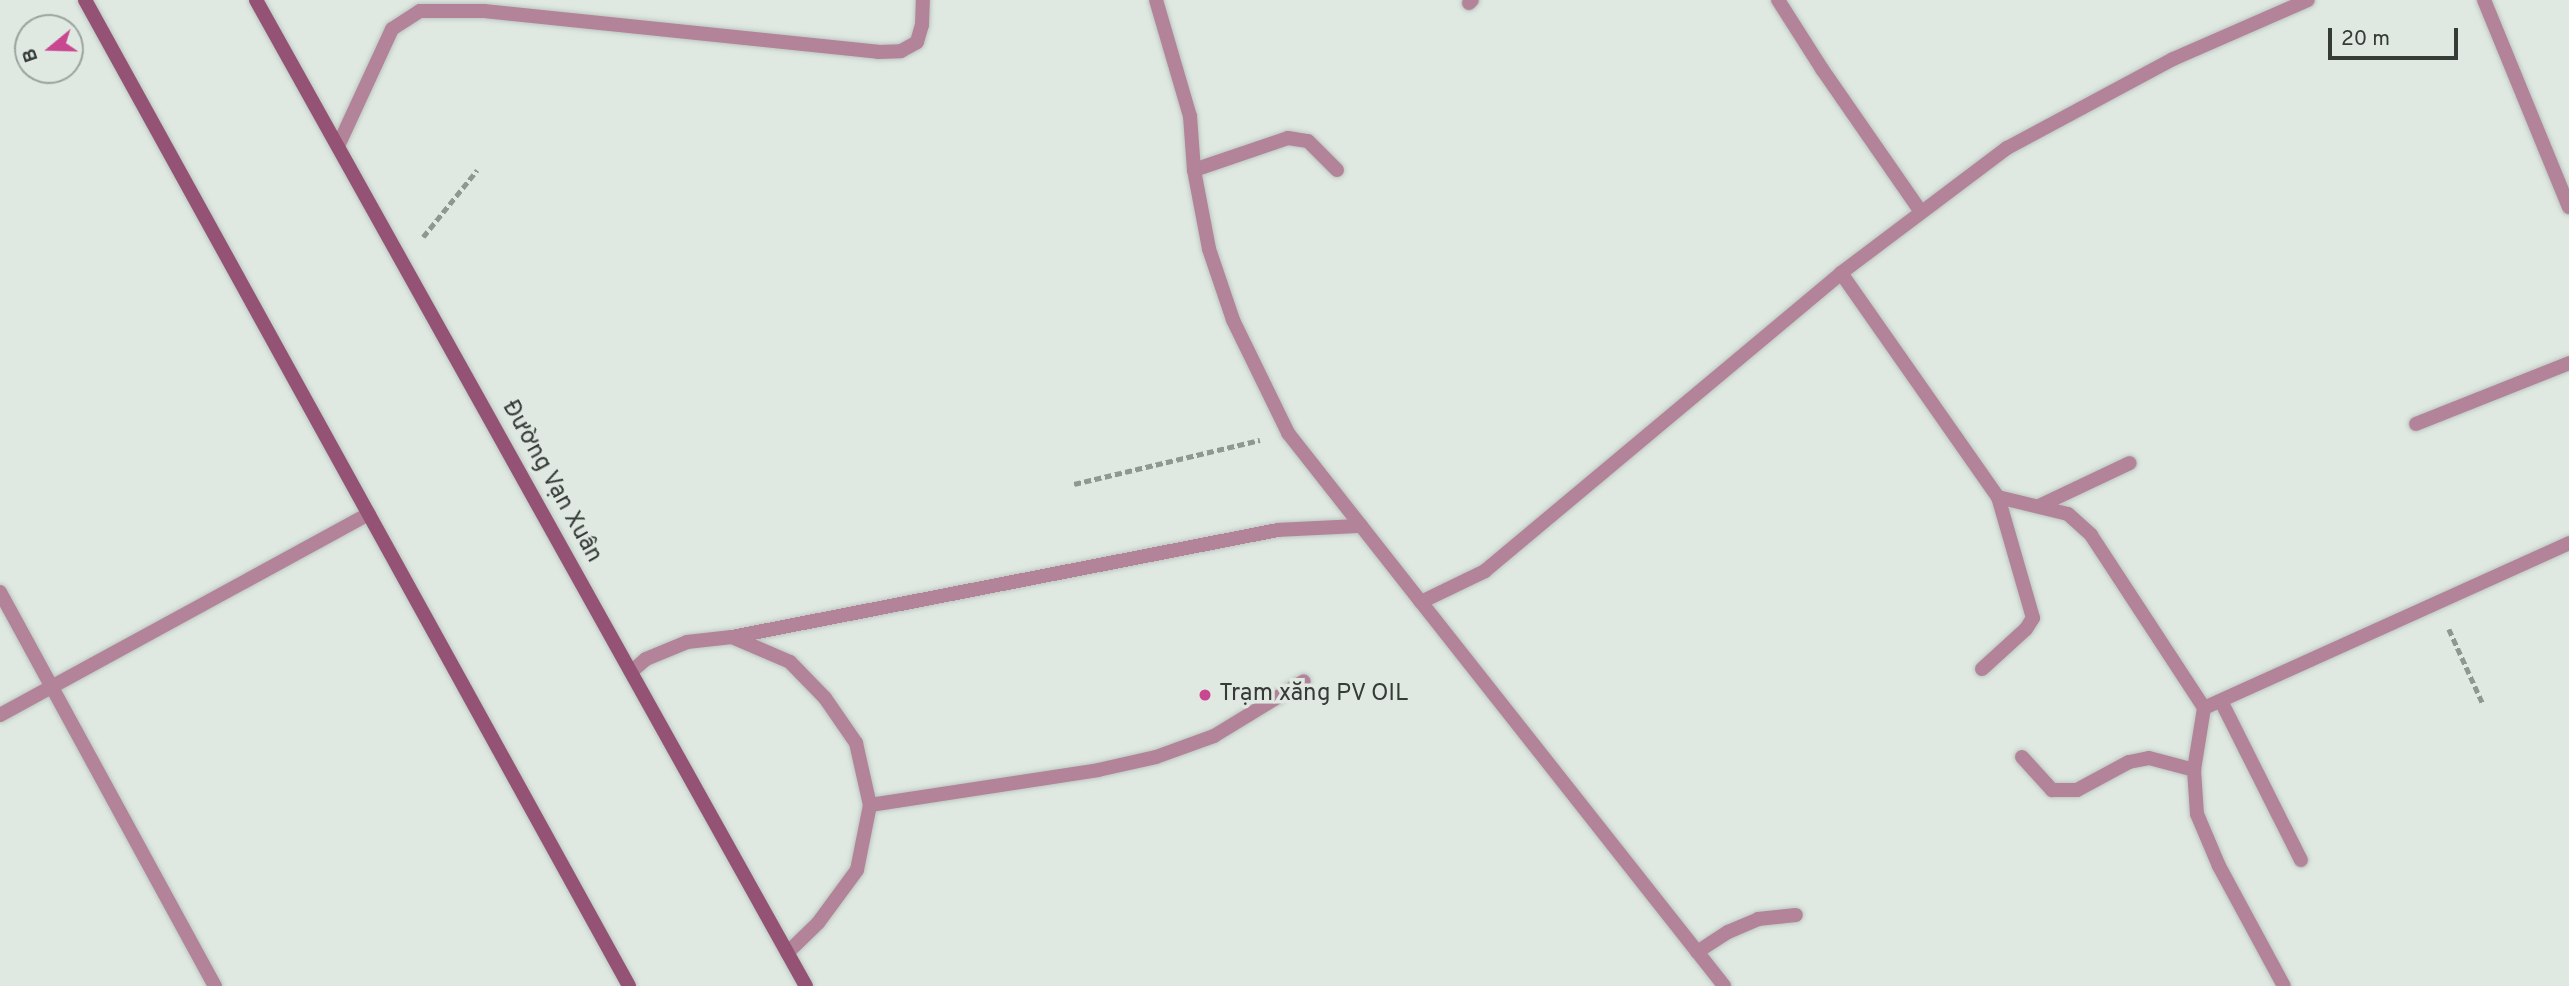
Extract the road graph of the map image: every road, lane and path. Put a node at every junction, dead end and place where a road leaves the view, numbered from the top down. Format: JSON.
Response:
{"nodes":[{"id":1,"x":85,"y":0,"type":"edge"},
{"id":2,"x":256,"y":0,"type":"edge"},
{"id":3,"x":923,"y":0,"type":"edge"},
{"id":4,"x":1156,"y":0,"type":"edge"},
{"id":5,"x":1778,"y":0,"type":"edge"},
{"id":6,"x":2308,"y":0,"type":"edge"},
{"id":7,"x":2484,"y":0,"type":"edge"},
{"id":8,"x":338,"y":146,"type":"junction"},
{"id":9,"x":477,"y":170,"type":"dead end"},
{"id":10,"x":1194,"y":170,"type":"junction"},
{"id":11,"x":1337,"y":170,"type":"dead end"},
{"id":12,"x":2569,"y":207,"type":"edge"},
{"id":13,"x":1921,"y":212,"type":"junction"},
{"id":14,"x":402,"y":262,"type":"junction"},
{"id":15,"x":1841,"y":273,"type":"junction"},
{"id":16,"x":2569,"y":363,"type":"edge"},
{"id":17,"x":2416,"y":424,"type":"dead end"},
{"id":18,"x":1288,"y":433,"type":"junction"},
{"id":19,"x":2130,"y":463,"type":"dead end"},
{"id":20,"x":1074,"y":484,"type":"dead end"},
{"id":21,"x":1998,"y":497,"type":"junction"},
{"id":22,"x":2041,"y":505,"type":"junction"},
{"id":23,"x":369,"y":514,"type":"junction"},
{"id":24,"x":1361,"y":526,"type":"junction"},
{"id":25,"x":2569,"y":543,"type":"edge"},
{"id":26,"x":0,"y":592,"type":"edge"},
{"id":27,"x":1421,"y":602,"type":"junction"},
{"id":28,"x":2438,"y":602,"type":"junction"},
{"id":29,"x":732,"y":637,"type":"junction"},
{"id":30,"x":1982,"y":669,"type":"dead end"},
{"id":31,"x":631,"y":672,"type":"junction"},
{"id":32,"x":1304,"y":681,"type":"dead end"},
{"id":33,"x":53,"y":687,"type":"junction"},
{"id":34,"x":2221,"y":701,"type":"junction"},
{"id":35,"x":2483,"y":704,"type":"dead end"},
{"id":36,"x":2204,"y":708,"type":"junction"},
{"id":37,"x":0,"y":715,"type":"edge"},
{"id":38,"x":2022,"y":757,"type":"dead end"},
{"id":39,"x":2194,"y":770,"type":"junction"},
{"id":40,"x":870,"y":805,"type":"junction"},
{"id":41,"x":2301,"y":860,"type":"dead end"},
{"id":42,"x":1796,"y":915,"type":"dead end"},
{"id":43,"x":1697,"y":952,"type":"junction"},
{"id":44,"x":788,"y":953,"type":"junction"},
{"id":45,"x":215,"y":986,"type":"edge"},
{"id":46,"x":629,"y":986,"type":"edge"},
{"id":47,"x":806,"y":986,"type":"edge"},
{"id":48,"x":1724,"y":986,"type":"edge"},
{"id":49,"x":2284,"y":986,"type":"edge"}],
"edges":[{"from":1,"to":23,"type":"main road"},
{"from":2,"to":8,"type":"main road","name":"Đường Vạn Xuân"},
{"from":3,"to":8,"type":"street"},
{"from":4,"to":10,"type":"street"},
{"from":5,"to":13,"type":"street"},
{"from":6,"to":13,"type":"street"},
{"from":7,"to":12,"type":"street"},
{"from":8,"to":14,"type":"main road","name":"Đường Vạn Xuân"},
{"from":9,"to":14,"type":"path"},
{"from":10,"to":11,"type":"street"},
{"from":10,"to":18,"type":"street"},
{"from":13,"to":15,"type":"street"},
{"from":14,"to":31,"type":"main road","name":"Đường Vạn Xuân"},
{"from":15,"to":21,"type":"street"},
{"from":15,"to":27,"type":"street"},
{"from":16,"to":17,"type":"street"},
{"from":18,"to":20,"type":"path"},
{"from":18,"to":24,"type":"street"},
{"from":19,"to":22,"type":"street"},
{"from":21,"to":22,"type":"street"},
{"from":21,"to":30,"type":"street"},
{"from":22,"to":36,"type":"street"},
{"from":23,"to":33,"type":"street"},
{"from":23,"to":46,"type":"main road"},
{"from":24,"to":27,"type":"street"},
{"from":24,"to":29,"type":"street"},
{"from":25,"to":28,"type":"street"},
{"from":26,"to":33,"type":"street"},
{"from":27,"to":43,"type":"street"},
{"from":28,"to":34,"type":"street"},
{"from":28,"to":35,"type":"path"},
{"from":29,"to":31,"type":"street"},
{"from":29,"to":40,"type":"street"},
{"from":31,"to":44,"type":"main road","name":"Đường Vạn Xuân"},
{"from":32,"to":40,"type":"street"},
{"from":33,"to":37,"type":"street"},
{"from":33,"to":45,"type":"street"},
{"from":34,"to":36,"type":"street"},
{"from":34,"to":41,"type":"street"},
{"from":36,"to":39,"type":"street"},
{"from":38,"to":39,"type":"street"},
{"from":39,"to":49,"type":"street"},
{"from":40,"to":44,"type":"street"},
{"from":42,"to":43,"type":"street"},
{"from":43,"to":48,"type":"street"},
{"from":44,"to":47,"type":"main road","name":"Đường Vạn Xuân"}]}
